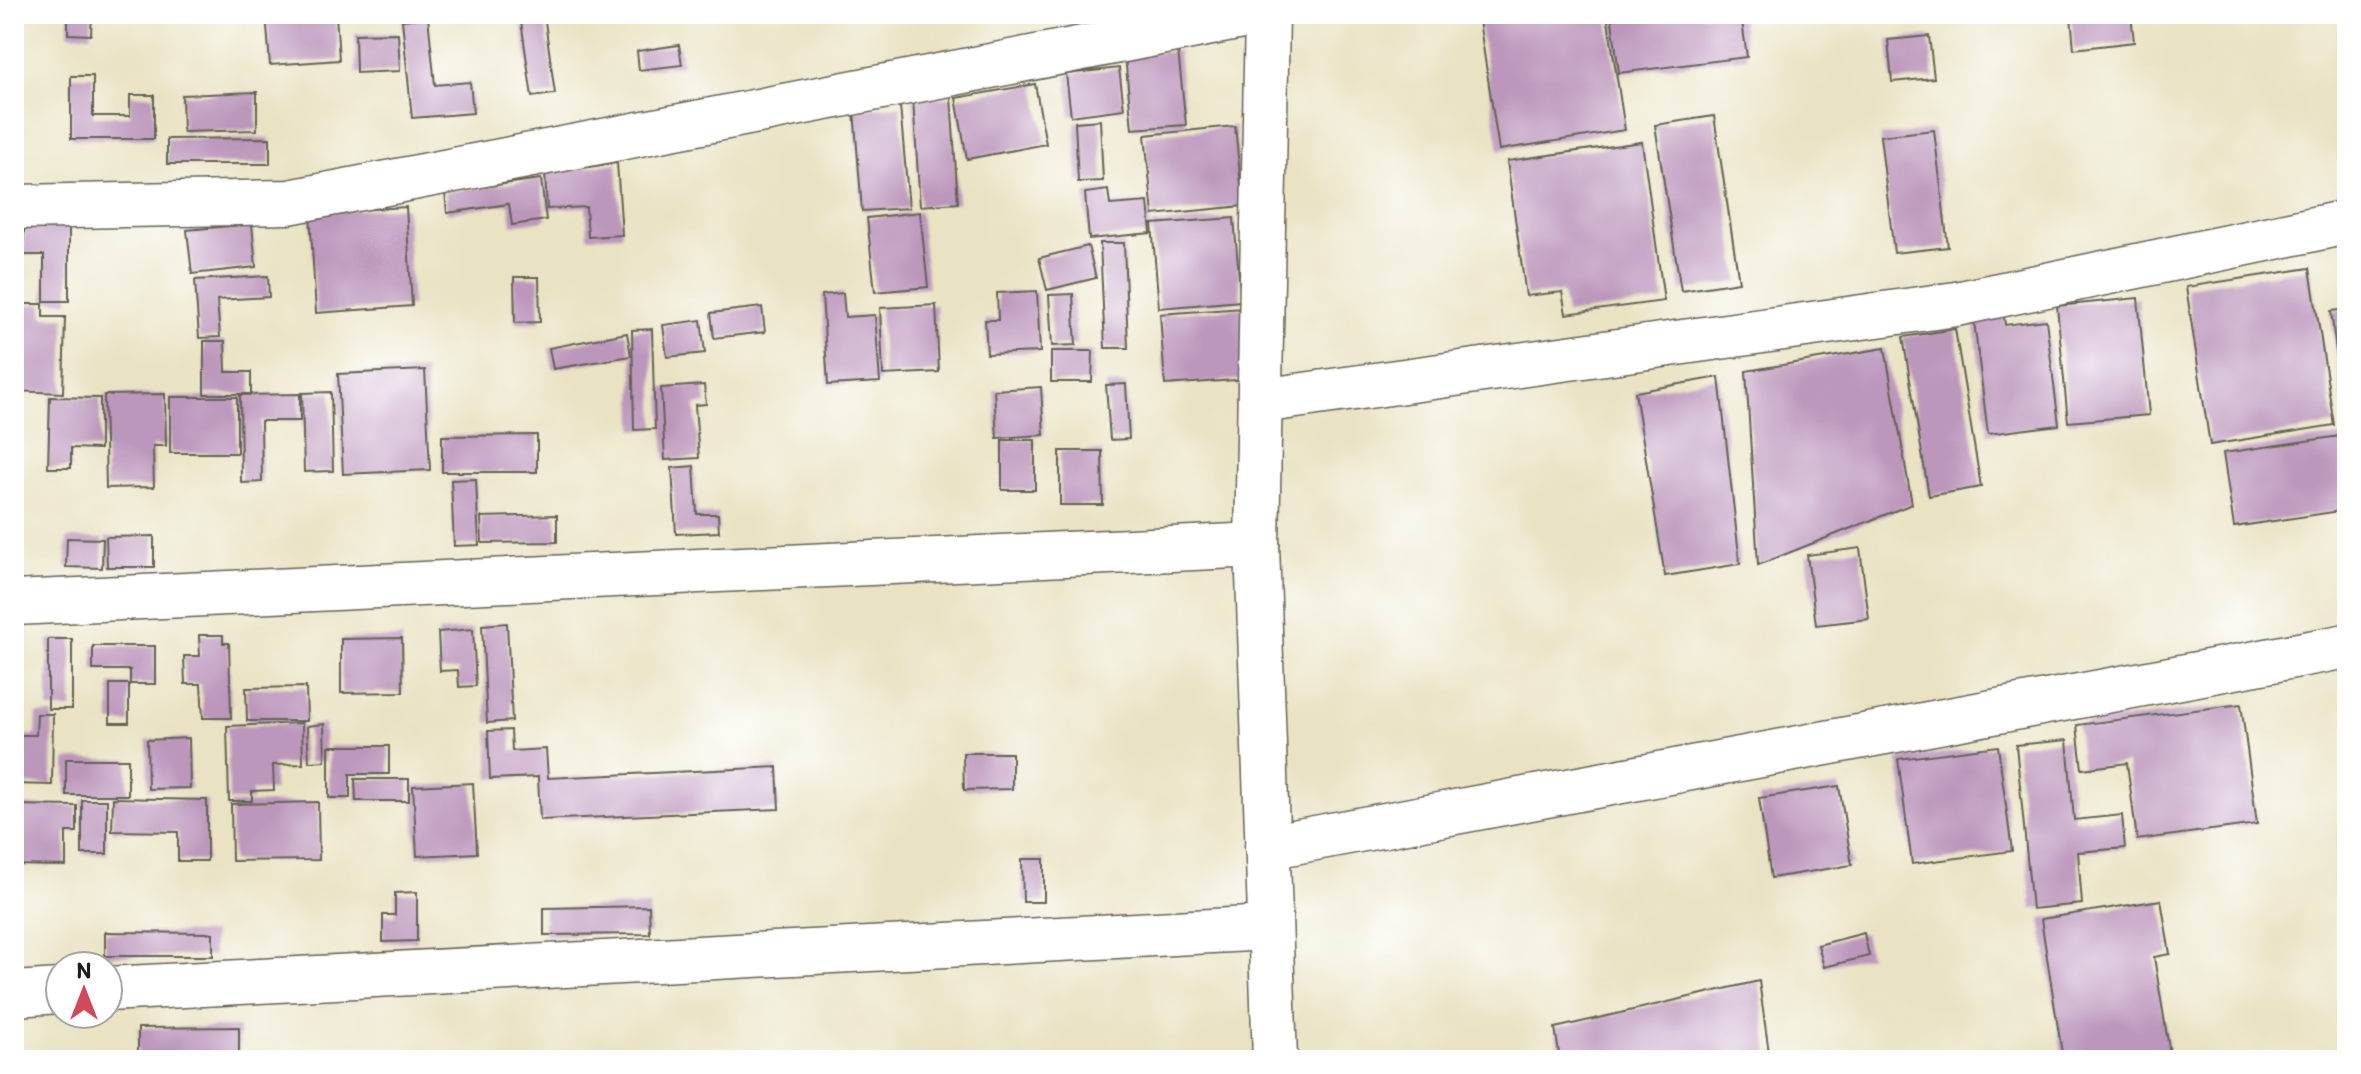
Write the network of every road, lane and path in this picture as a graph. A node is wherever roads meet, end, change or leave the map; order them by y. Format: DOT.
graph roads {
  1 [pos="1258,14"];
  2 [pos="1267,14"];
  3 [pos="14,207"];
  4 [pos="2347,222"];
  5 [pos="1260,401"];
  6 [pos="1257,545"];
  7 [pos="14,603"];
  8 [pos="2347,646"];
  9 [pos="1267,847"];
  10 [pos="1269,928"];
  11 [pos="124,988"];
  12 [pos="44,992"];
  13 [pos="14,994"];
  14 [pos="1275,1060"];
  1 -- 3 [label="street"];
  2 -- 5 [label="street"];
  4 -- 5 [label="street"];
  5 -- 6 [label="street"];
  6 -- 7 [label="street"];
  6 -- 9 [label="street"];
  8 -- 9 [label="street"];
  9 -- 10 [label="street"];
  10 -- 11 [label="street"];
  10 -- 14 [label="street"];
  12 -- 13 [label="street"];
}
